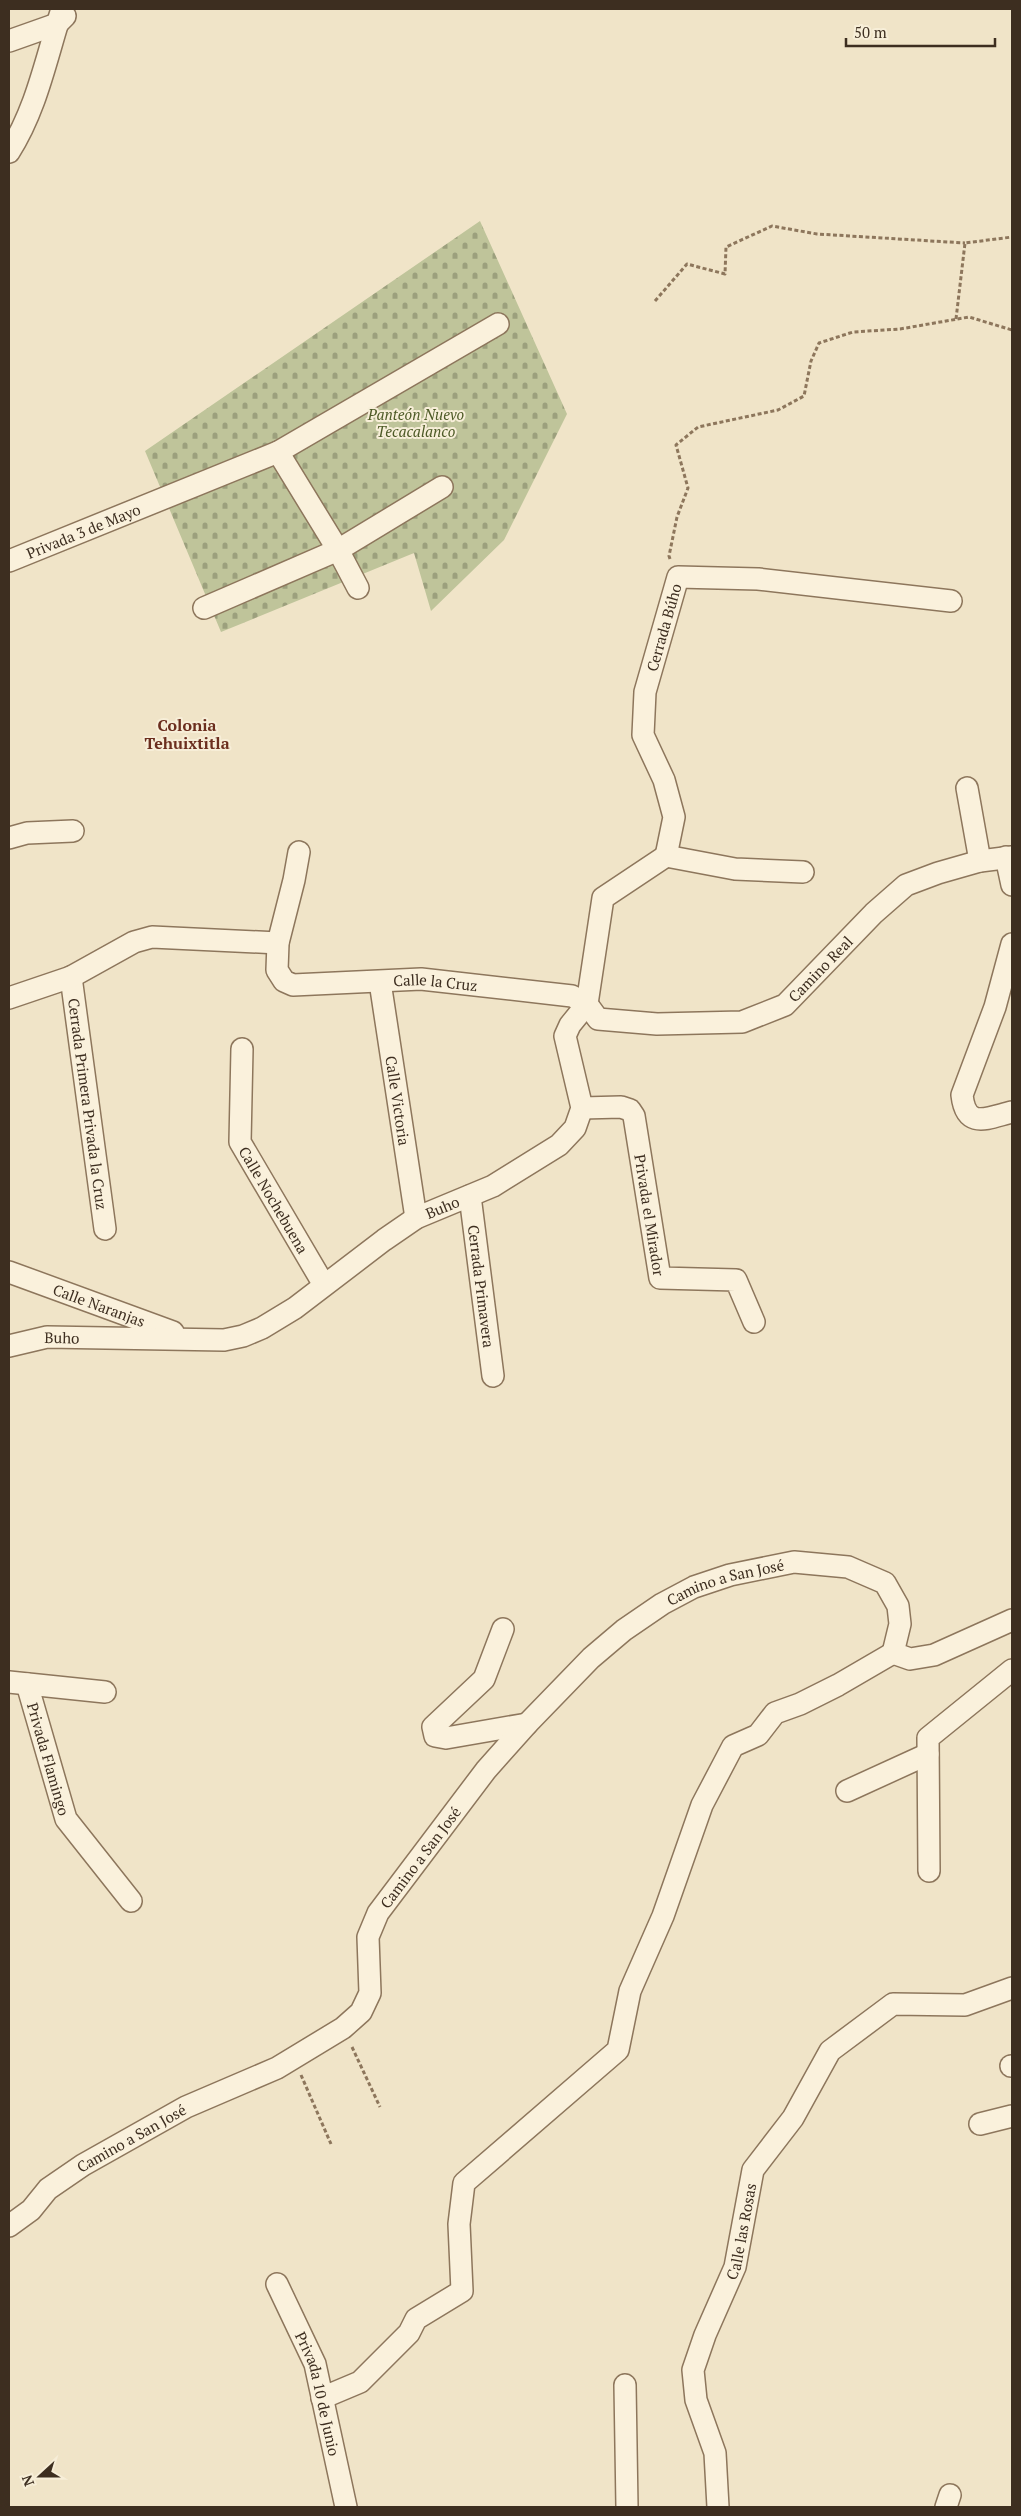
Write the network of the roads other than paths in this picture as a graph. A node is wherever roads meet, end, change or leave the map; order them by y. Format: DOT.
graph roads {
  1 [pos="72,9"];
  2 [pos="60,16"];
  3 [pos="9,41"];
  4 [pos="9,152"];
  5 [pos="498,324"];
  6 [pos="278,452"];
  7 [pos="442,487"];
  8 [pos="338,550"];
  9 [pos="9,561"];
  10 [pos="358,588"];
  11 [pos="951,601"];
  12 [pos="204,608"];
  13 [pos="967,788"];
  14 [pos="73,831"];
  15 [pos="9,838"];
  16 [pos="298,852"];
  17 [pos="666,856"];
  18 [pos="1009,857"];
  19 [pos="980,861"];
  20 [pos="803,872"];
  21 [pos="1012,885"];
  22 [pos="278,944"];
  23 [pos="1012,944"];
  24 [pos="71,977"];
  25 [pos="380,982"];
  26 [pos="9,998"];
  27 [pos="586,1004"];
  28 [pos="242,1049"];
  29 [pos="582,1108"];
  30 [pos="1012,1112"];
  31 [pos="470,1196"];
  32 [pos="416,1218"];
  33 [pos="104,1229"];
  34 [pos="9,1272"];
  35 [pos="324,1285"];
  36 [pos="754,1322"];
  37 [pos="190,1338"];
  38 [pos="9,1346"];
  39 [pos="493,1376"];
  40 [pos="1012,1620"];
  41 [pos="503,1629"];
  42 [pos="892,1653"];
  43 [pos="1012,1670"];
  44 [pos="18,1683"];
  45 [pos="104,1692"];
  46 [pos="527,1724"];
  47 [pos="928,1754"];
  48 [pos="848,1791"];
  49 [pos="929,1870"];
  50 [pos="131,1901"];
  51 [pos="1012,1988"];
  52 [pos="1012,2116"];
  53 [pos="980,2124"];
  54 [pos="9,2226"];
  55 [pos="277,2284"];
  56 [pos="624,2385"];
  57 [pos="322,2398"];
  58 [pos="346,2507"];
  59 [pos="627,2507"];
  60 [pos="718,2507"];
  1 -- 2 [label="street"];
  2 -- 3 [label="street"];
  2 -- 4 [label="street"];
  5 -- 6 [label="street, Privada 3 de Mayo"];
  6 -- 8 [label="street"];
  6 -- 9 [label="street, Privada 3 de Mayo"];
  7 -- 8 [label="street"];
  8 -- 10 [label="street"];
  8 -- 12 [label="street"];
  11 -- 17 [label="street, Cerrada Búho"];
  13 -- 19 [label="street"];
  14 -- 15 [label="street"];
  16 -- 22 [label="street"];
  17 -- 20 [label="street"];
  17 -- 27 [label="street"];
  18 -- 19 [label="street, Camino Real"];
  18 -- 21 [label="street"];
  19 -- 27 [label="street, Camino Real"];
  22 -- 24 [label="street"];
  22 -- 25 [label="street, Calle la Cruz"];
  23 -- 30 [label="street"];
  24 -- 26 [label="street"];
  24 -- 33 [label="street, Cerrada Primera Privada la Cruz"];
  25 -- 27 [label="street, Calle la Cruz"];
  25 -- 32 [label="street, Calle Victoria"];
  27 -- 29 [label="street"];
  28 -- 35 [label="street, Calle Nochebuena"];
  29 -- 31 [label="street, Buho"];
  29 -- 36 [label="street, Privada el Mirador"];
  31 -- 32 [label="street, Buho"];
  31 -- 39 [label="street, Cerrada Primavera"];
  32 -- 35 [label="street, Buho"];
  34 -- 37 [label="street, Calle Naranjas"];
  35 -- 37 [label="street, Buho"];
  37 -- 38 [label="street, Buho"];
  40 -- 42 [label="street"];
  41 -- 46 [label="street"];
  42 -- 46 [label="street, Camino a San José"];
  42 -- 57 [label="street"];
  43 -- 47 [label="street"];
  44 -- 45 [label="street"];
  44 -- 50 [label="street, Privada Flamingo"];
  46 -- 54 [label="street, Camino a San José"];
  47 -- 48 [label="street"];
  47 -- 49 [label="street"];
  51 -- 60 [label="street, Calle las Rosas"];
  52 -- 53 [label="street"];
  55 -- 57 [label="street, Privada 10 de Junio"];
  56 -- 59 [label="street"];
  57 -- 58 [label="street, Privada 10 de Junio"];
}
